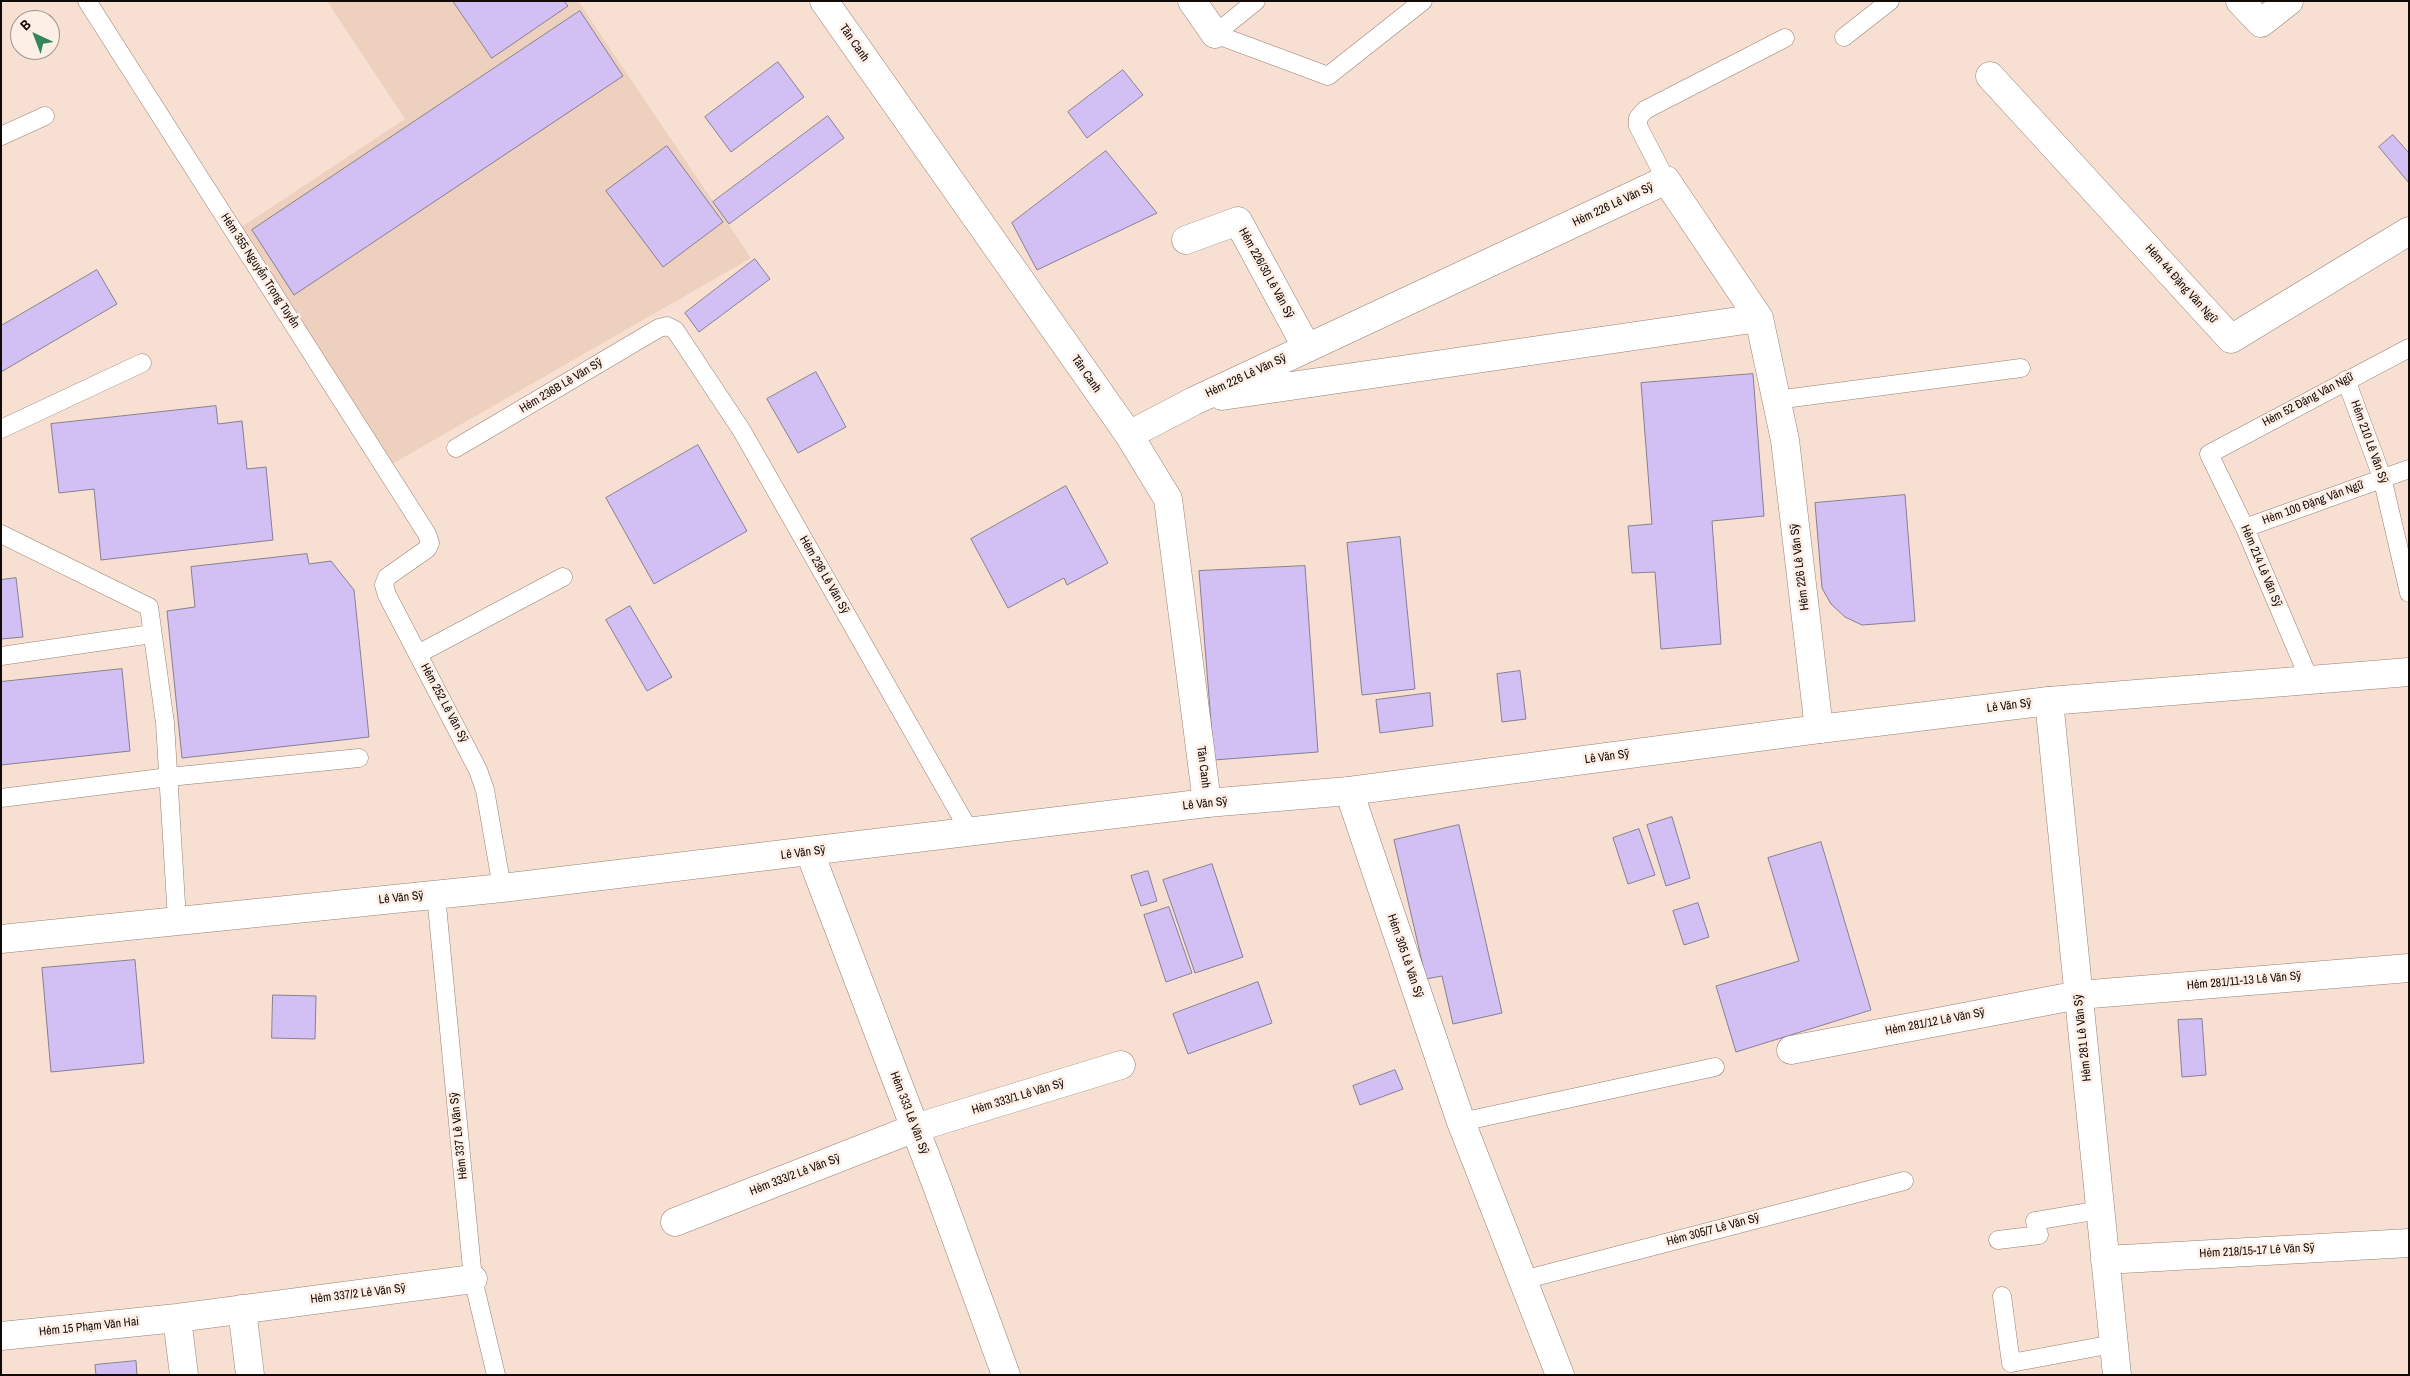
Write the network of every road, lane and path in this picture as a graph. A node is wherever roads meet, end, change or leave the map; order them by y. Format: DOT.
graph roads {
  1 [pos="87,1"];
  2 [pos="824,1"];
  3 [pos="1192,1"];
  4 [pos="1256,1"];
  5 [pos="1423,1"];
  6 [pos="1890,1"];
  7 [pos="2240,1"];
  8 [pos="2289,1"];
  9 [pos="1216,34"];
  10 [pos="1844,37"];
  11 [pos="1785,38"];
  12 [pos="1990,76"];
  13 [pos="45,116"];
  14 [pos="1,136"];
  15 [pos="1666,180"];
  16 [pos="2409,231"];
  17 [pos="1186,240"];
  18 [pos="1759,318"];
  19 [pos="667,326"];
  20 [pos="1307,348"];
  21 [pos="2409,348"];
  22 [pos="142,363"];
  23 [pos="2021,368"];
  24 [pos="2346,380"];
  25 [pos="1194,400"];
  26 [pos="1776,400"];
  27 [pos="1,429"];
  28 [pos="1129,435"];
  29 [pos="456,448"];
  30 [pos="2208,454"];
  31 [pos="2409,469"];
  32 [pos="2382,477"];
  33 [pos="2245,528"];
  34 [pos="1,534"];
  35 [pos="430,543"];
  36 [pos="563,577"];
  37 [pos="2409,593"];
  38 [pos="152,634"];
  39 [pos="418,654"];
  40 [pos="1,656"];
  41 [pos="2409,672"];
  42 [pos="2310,681"];
  43 [pos="2049,702"];
  44 [pos="1819,729"];
  45 [pos="359,758"];
  46 [pos="169,777"];
  47 [pos="1349,791"];
  48 [pos="1,798"];
  49 [pos="1208,803"];
  50 [pos="970,832"];
  51 [pos="810,853"];
  52 [pos="502,888"];
  53 [pos="436,895"];
  54 [pos="177,920"];
  55 [pos="1,939"];
  56 [pos="2409,968"];
  57 [pos="2079,995"];
  58 [pos="1791,1050"];
  59 [pos="1121,1065"];
  60 [pos="1715,1066"];
  61 [pos="1461,1122"];
  62 [pos="915,1128"];
  63 [pos="1904,1181"];
  64 [pos="2100,1210"];
  65 [pos="675,1222"];
  66 [pos="1998,1240"];
  67 [pos="2409,1243"];
  68 [pos="2105,1260"];
  69 [pos="473,1279"];
  70 [pos="1523,1280"];
  71 [pos="2002,1296"];
  72 [pos="242,1309"];
  73 [pos="177,1318"];
  74 [pos="1,1336"];
  75 [pos="2114,1344"];
  76 [pos="184,1375"];
  77 [pos="250,1375"];
  78 [pos="496,1375"];
  79 [pos="1006,1375"];
  80 [pos="1560,1375"];
  81 [pos="2117,1375"];
  1 -- 35 [label="lane, Hẻm 355 Nguyễn Trọng Tuyển"];
  2 -- 28 [label="street, Tân Canh"];
  3 -- 9 [label="street"];
  4 -- 9 [label="lane"];
  5 -- 9 [label="lane"];
  6 -- 10 [label="lane"];
  7 -- 8 [label="street"];
  11 -- 15 [label="lane"];
  12 -- 16 [label="street, Hẻm 44 Đặng Văn Ngữ"];
  13 -- 14 [label="lane"];
  15 -- 18 [label="street, Hẻm 226 Lê Văn Sỹ"];
  15 -- 20 [label="street, Hẻm 226 Lê Văn Sỹ"];
  17 -- 20 [label="street, Hẻm 226/30 Lê Văn Sỹ"];
  18 -- 25 [label="street, Hẻm 226 Lê Văn Sỹ"];
  18 -- 26 [label="street, Hẻm 226 Lê Văn Sỹ"];
  19 -- 29 [label="lane, Hẻm 236B Lê Văn Sỹ"];
  19 -- 50 [label="lane, Hẻm 236 Lê Văn Sỹ"];
  20 -- 25 [label="street, Hẻm 226 Lê Văn Sỹ"];
  21 -- 24 [label="lane, Hẻm 52 Đặng Văn Ngữ"];
  22 -- 27 [label="lane"];
  23 -- 26 [label="lane"];
  24 -- 30 [label="lane, Hẻm 52 Đặng Văn Ngữ"];
  24 -- 32 [label="lane, Hẻm 210 Lê Văn Sỹ"];
  25 -- 28 [label="street"];
  26 -- 44 [label="street, Hẻm 226 Lê Văn Sỹ"];
  28 -- 49 [label="street, Tân Canh"];
  30 -- 33 [label="lane, Hẻm 214 Lê Văn Sỹ"];
  31 -- 32 [label="lane, Hẻm 100 Đặng Văn Ngữ"];
  32 -- 33 [label="lane, Hẻm 100 Đặng Văn Ngữ"];
  32 -- 37 [label="lane, Hẻm 210 Lê Văn Sỹ"];
  33 -- 42 [label="lane, Hẻm 214 Lê Văn Sỹ"];
  34 -- 38 [label="lane"];
  35 -- 39 [label="lane, Hẻm 252 Lê Văn Sỹ"];
  36 -- 39 [label="lane"];
  38 -- 40 [label="lane"];
  38 -- 46 [label="lane"];
  39 -- 52 [label="lane, Hẻm 252 Lê Văn Sỹ"];
  41 -- 42 [label="street, Lê Văn Sỹ"];
  42 -- 43 [label="street, Lê Văn Sỹ"];
  43 -- 44 [label="street, Lê Văn Sỹ"];
  43 -- 57 [label="street, Hẻm 281 Lê Văn Sỹ"];
  44 -- 47 [label="street, Lê Văn Sỹ"];
  45 -- 46 [label="lane"];
  46 -- 48 [label="lane"];
  46 -- 54 [label="lane"];
  47 -- 49 [label="street, Lê Văn Sỹ"];
  47 -- 61 [label="street, Hẻm 305 Lê Văn Sỹ"];
  49 -- 50 [label="street, Lê Văn Sỹ"];
  50 -- 51 [label="street, Lê Văn Sỹ"];
  51 -- 52 [label="street, Lê Văn Sỹ"];
  51 -- 62 [label="street, Hẻm 333 Lê Văn Sỹ"];
  52 -- 53 [label="street, Lê Văn Sỹ"];
  53 -- 54 [label="street, Lê Văn Sỹ"];
  53 -- 69 [label="lane, Hẻm 337 Lê Văn Sỹ"];
  54 -- 55 [label="street, Lê Văn Sỹ"];
  56 -- 57 [label="street, Hẻm 281/11-13 Lê Văn Sỹ"];
  57 -- 58 [label="street, Hẻm 281/12 Lê Văn Sỹ"];
  57 -- 64 [label="street, Hẻm 281 Lê Văn Sỹ"];
  59 -- 62 [label="street, Hẻm 333/1 Lê Văn Sỹ"];
  60 -- 61 [label="lane"];
  61 -- 70 [label="street, Hẻm 305 Lê Văn Sỹ"];
  62 -- 65 [label="street, Hẻm 333/2 Lê Văn Sỹ"];
  62 -- 79 [label="street, Hẻm 333 Lê Văn Sỹ"];
  63 -- 70 [label="lane, Hẻm 305/7 Lê Văn Sỹ"];
  64 -- 66 [label="lane"];
  64 -- 68 [label="street, Hẻm 281 Lê Văn Sỹ"];
  67 -- 68 [label="street, Hẻm 218/15-17 Lê Văn Sỹ"];
  68 -- 75 [label="street, Hẻm 281 Lê Văn Sỹ"];
  69 -- 72 [label="street, Hẻm 337/2 Lê Văn Sỹ"];
  69 -- 78 [label="lane, Hẻm 337 Lê Văn Sỹ"];
  70 -- 80 [label="street, Hẻm 305 Lê Văn Sỹ"];
  71 -- 75 [label="lane"];
  72 -- 73 [label="street, Hẻm 337/2 Lê Văn Sỹ"];
  72 -- 77 [label="street"];
  73 -- 74 [label="street, Hẻm 15 Phạm Văn Hai"];
  73 -- 76 [label="street"];
  75 -- 81 [label="street, Hẻm 281 Lê Văn Sỹ"];
}
